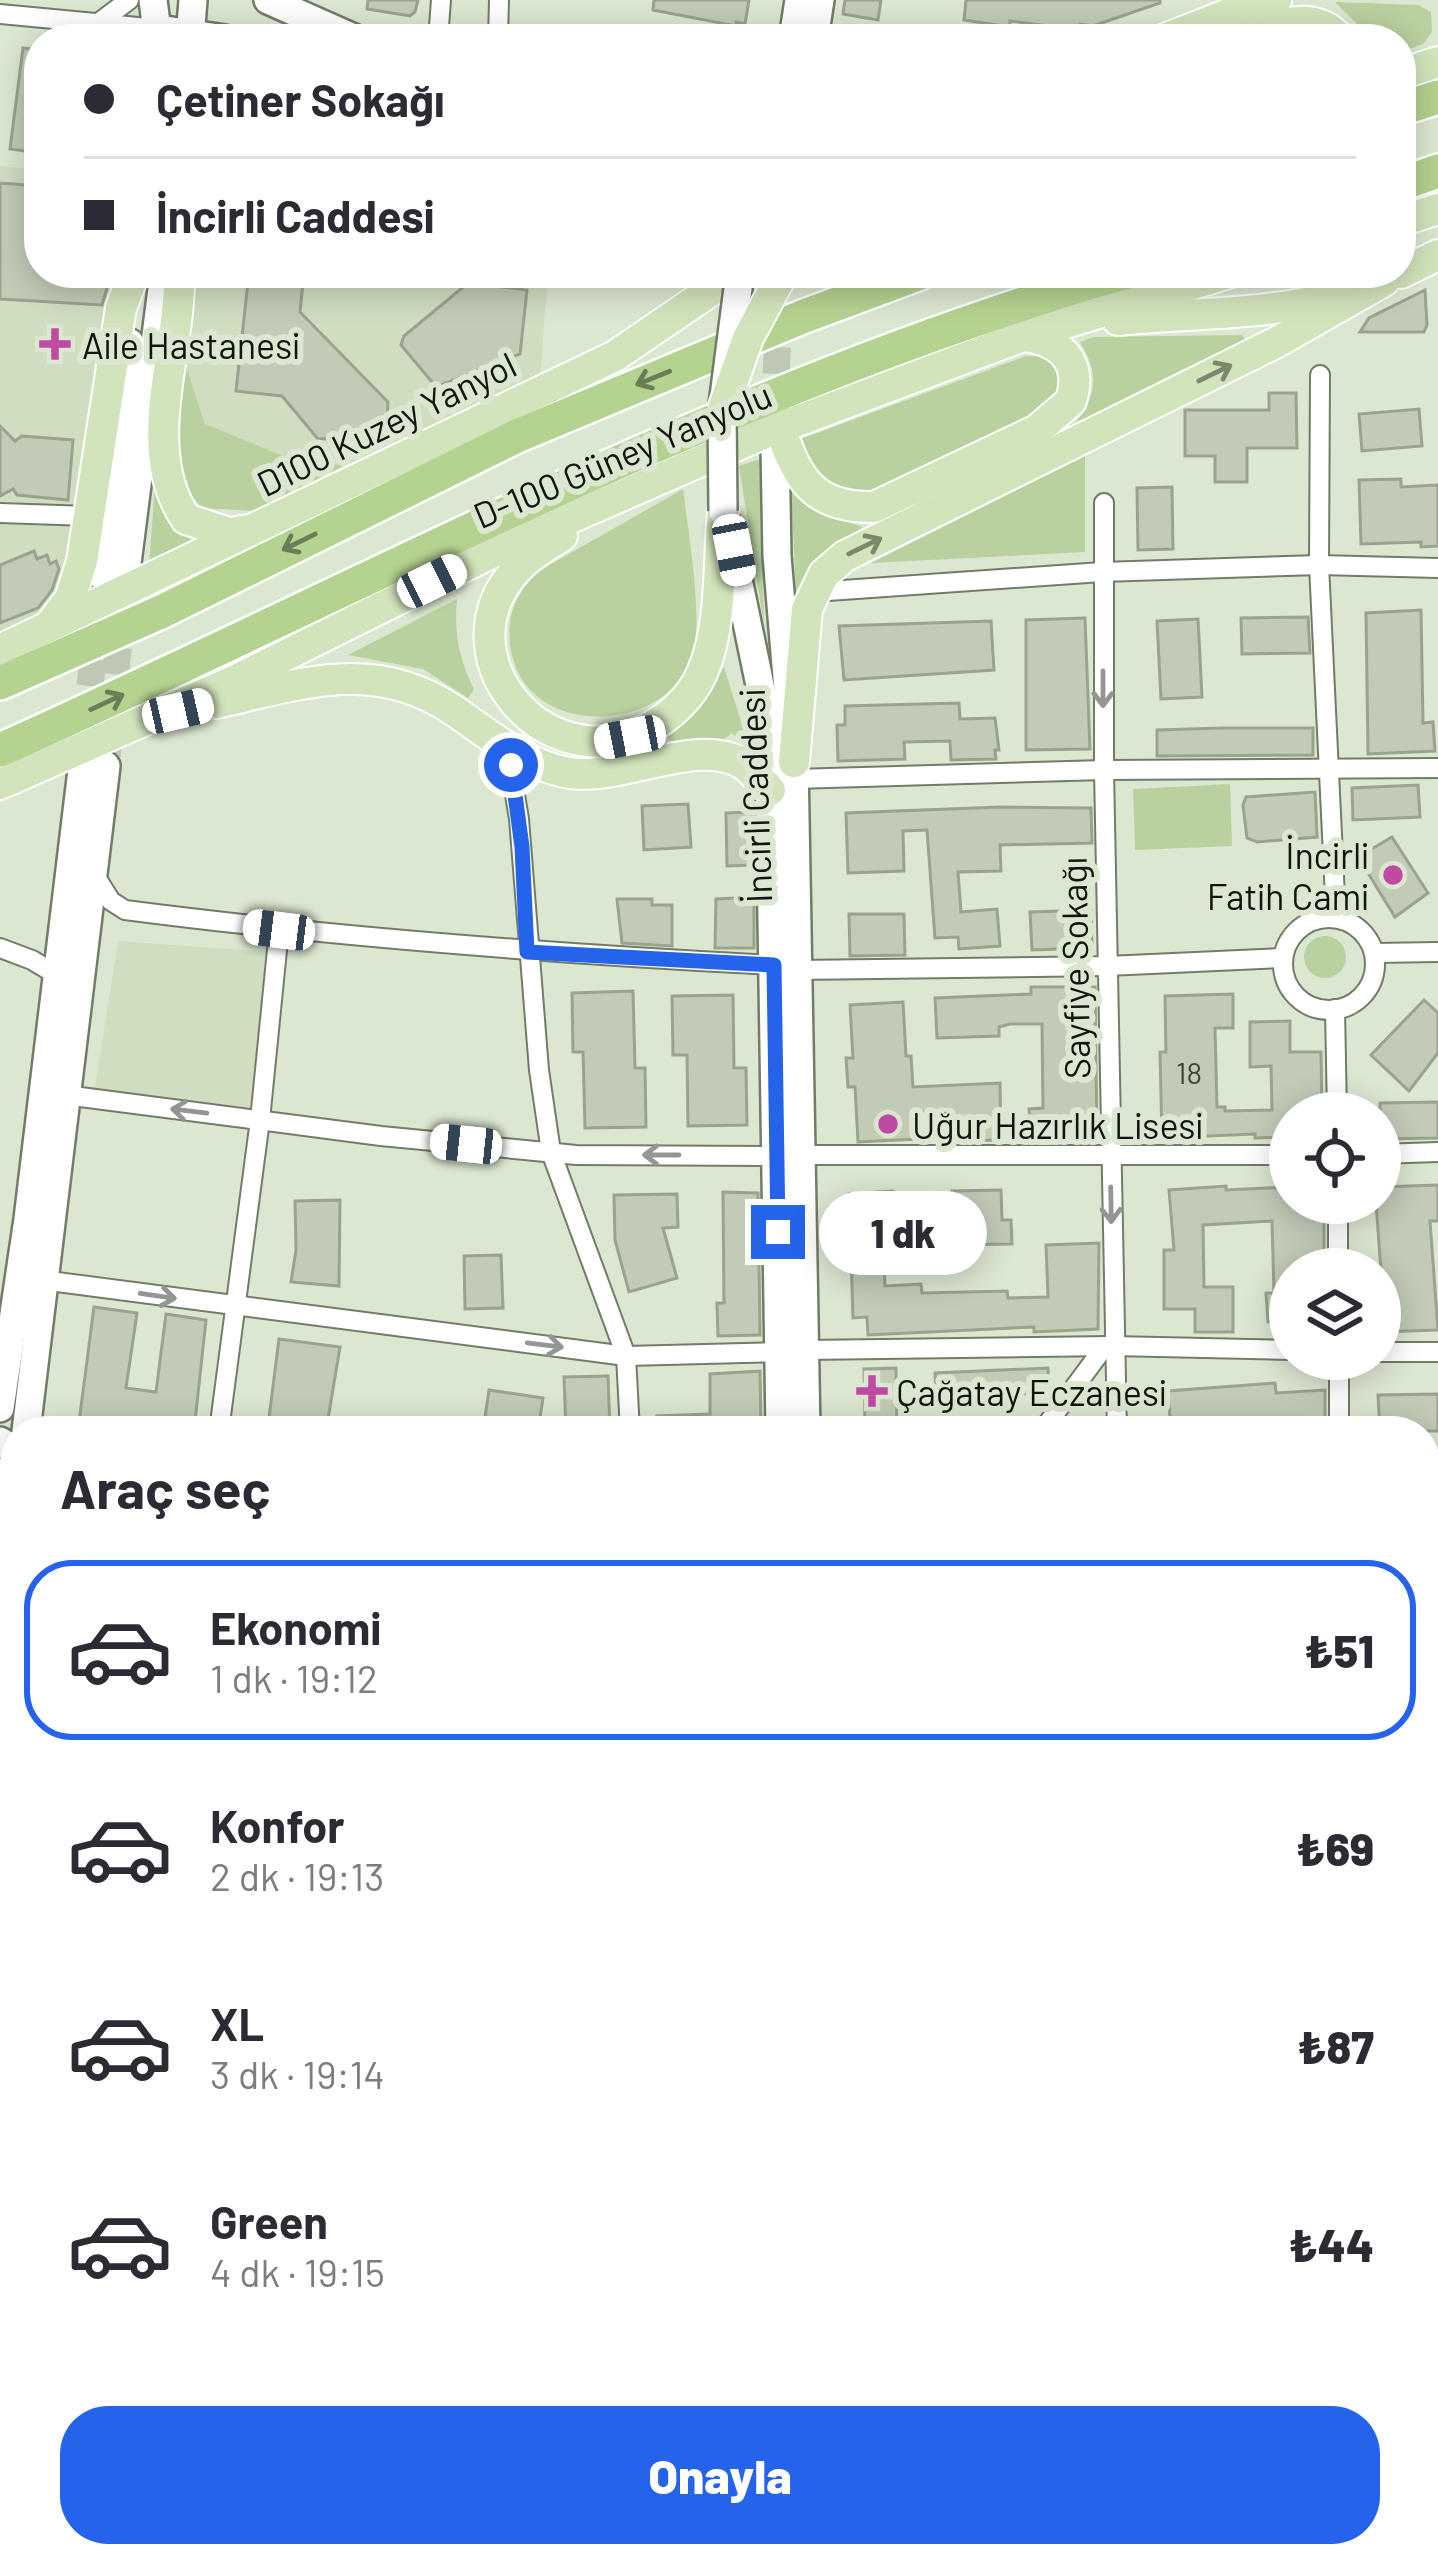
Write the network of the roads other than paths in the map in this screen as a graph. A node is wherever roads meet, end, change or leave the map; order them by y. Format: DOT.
graph roads {
  1 [pos="129,0"];
  2 [pos="268,0"];
  3 [pos="1276,0"];
  4 [pos="0,14"];
  5 [pos="97,24"];
  6 [pos="322,24"];
  7 [pos="1204,24"];
  8 [pos="1294,24"];
  9 [pos="1325,24"];
  10 [pos="130,288"];
  11 [pos="135,288"];
  12 [pos="162,288"];
  13 [pos="178,288"];
  14 [pos="715,288"];
  15 [pos="742,288"];
  16 [pos="776,288"];
  17 [pos="782,288"];
  18 [pos="792,288"];
  19 [pos="876,288"];
  20 [pos="1077,288"];
  21 [pos="1180,288"];
  22 [pos="1357,288"];
  23 [pos="1378,288"];
  24 [pos="780,313"];
  25 [pos="1023,336"];
  26 [pos="1320,375"];
  27 [pos="774,410"];
  28 [pos="722,412"];
  29 [pos="775,446"];
  30 [pos="617,497"];
  31 [pos="1104,503"];
  32 [pos="723,511"];
  33 [pos="0,514"];
  34 [pos="89,515"];
  35 [pos="255,530"];
  36 [pos="1319,565"];
  37 [pos="1438,568"];
  38 [pos="1102,572"];
  39 [pos="812,592"];
  40 [pos="48,628"];
  41 [pos="0,650"];
  42 [pos="0,683"];
  43 [pos="146,719"];
  44 [pos="0,750"];
  45 [pos="511,765"];
  46 [pos="1329,768"];
  47 [pos="1438,768"];
  48 [pos="1104,770"];
  49 [pos="786,777"];
  50 [pos="0,784"];
  51 [pos="94,874"];
  52 [pos="1336,918"];
  53 [pos="279,930"];
  54 [pos="0,948"];
  55 [pos="527,952"];
  56 [pos="1438,952"];
  57 [pos="1374,953"];
  58 [pos="1283,958"];
  59 [pos="1107,966"];
  60 [pos="785,968"];
  61 [pos="57,975"];
  62 [pos="1335,1009"];
  63 [pos="1337,1092"];
  64 [pos="65,1095"];
  65 [pos="260,1120"];
  66 [pos="551,1152"];
  67 [pos="1438,1152"];
  68 [pos="1401,1153"];
  69 [pos="789,1155"];
  70 [pos="1111,1155"];
  71 [pos="1269,1155"];
  72 [pos="42,1280"];
  73 [pos="234,1306"];
  74 [pos="1109,1346"];
  75 [pos="1269,1350"];
  76 [pos="793,1351"];
  77 [pos="1401,1352"];
  78 [pos="1438,1352"];
  79 [pos="626,1355"];
  80 [pos="1339,1380"];
  81 [pos="0,1408"];
  82 [pos="28,1416"];
  83 [pos="221,1416"];
  84 [pos="629,1416"];
  85 [pos="782,1416"];
  86 [pos="804,1416"];
  87 [pos="1054,1416"];
  88 [pos="1116,1416"];
  89 [pos="1339,1416"];
  1 -- 5 [label="street"];
  2 -- 6 [label="main road"];
  3 -- 7 [label="main road"];
  4 -- 5 [label="street"];
  8 -- 9 [label="main road"];
  10 -- 34 [label="main road"];
  11 -- 12 [label="main road"];
  13 -- 35 [label="main road"];
  14 -- 35 [label="main road, D100 Kuzey Yanyol"];
  15 -- 28 [label="main road, İncirli Caddesi, bridge"];
  16 -- 28 [label="main road, bridge"];
  17 -- 24 [label="main road"];
  18 -- 24 [label="main road"];
  19 -- 42 [label="highway, one-way"];
  44 -- 20 [label="highway, one-way"];
  21 -- 25 [label="main road, D-100 Güney Yanyolu"];
  22 -- 25 [label="main road"];
  39 -- 23 [label="main road, one-way"];
  25 -- 27 [label="main road"];
  25 -- 30 [label="main road, D-100 Güney Yanyolu"];
  26 -- 36 [label="street"];
  28 -- 32 [label="main road, İncirli Caddesi, bridge"];
  29 -- 49 [label="main road, İncirli Caddesi"];
  30 -- 32 [label="main road"];
  30 -- 43 [label="main road, D-100 Güney Yanyolu"];
  31 -- 38 [label="street, Sayfiye Sokağı"];
  32 -- 49 [label="main road, İncirli Caddesi"];
  33 -- 34 [label="street"];
  34 -- 40 [label="main road"];
  35 -- 40 [label="main road, D100 Kuzey Yanyol"];
  36 -- 37 [label="street"];
  36 -- 38 [label="street"];
  36 -- 46 [label="street"];
  38 -- 39 [label="street"];
  38 -- 48 [label="street, Sayfiye Sokağı, one-way"];
  39 -- 49 [label="main road"];
  40 -- 41 [label="main road, D100 Kuzey Yanyol"];
  43 -- 49 [label="main road"];
  43 -- 50 [label="main road, D-100 Güney Yanyolu"];
  45 -- 55 [label="street"];
  46 -- 47 [label="street"];
  46 -- 48 [label="street"];
  46 -- 52 [label="street"];
  48 -- 49 [label="street"];
  48 -- 59 [label="street, Sayfiye Sokağı"];
  49 -- 60 [label="main road, İncirli Caddesi"];
  51 -- 53 [label="street"];
  51 -- 61 [label="main road"];
  51 -- 64 [label="main road"];
  52 -- 57 [label="street"];
  52 -- 58 [label="street"];
  53 -- 55 [label="street"];
  53 -- 65 [label="street"];
  54 -- 61 [label="street"];
  55 -- 60 [label="street"];
  55 -- 66 [label="street"];
  56 -- 57 [label="street"];
  57 -- 62 [label="street"];
  58 -- 59 [label="street"];
  58 -- 62 [label="street"];
  59 -- 60 [label="street"];
  59 -- 70 [label="street, Sayfiye Sokağı"];
  60 -- 69 [label="main road, İncirli Caddesi"];
  61 -- 81 [label="main road"];
  62 -- 63 [label="street"];
  65 -- 64 [label="street, one-way"];
  64 -- 72 [label="main road"];
  65 -- 66 [label="street"];
  65 -- 73 [label="street"];
  69 -- 66 [label="street, one-way"];
  66 -- 79 [label="street"];
  67 -- 68 [label="street"];
  69 -- 70 [label="street"];
  69 -- 76 [label="main road, İncirli Caddesi"];
  70 -- 71 [label="street"];
  70 -- 74 [label="street, Sayfiye Sokağı, one-way"];
  72 -- 73 [label="street, one-way"];
  72 -- 82 [label="main road"];
  73 -- 79 [label="street, one-way"];
  73 -- 83 [label="street"];
  74 -- 75 [label="street"];
  74 -- 76 [label="street"];
  74 -- 87 [label="street"];
  74 -- 88 [label="street, Sayfiye Sokağı"];
  76 -- 79 [label="street"];
  76 -- 85 [label="main road, İncirli Caddesi"];
  76 -- 86 [label="main road, İncirli Caddesi"];
  77 -- 78 [label="street"];
  79 -- 84 [label="street"];
  80 -- 89 [label="street"];
}
